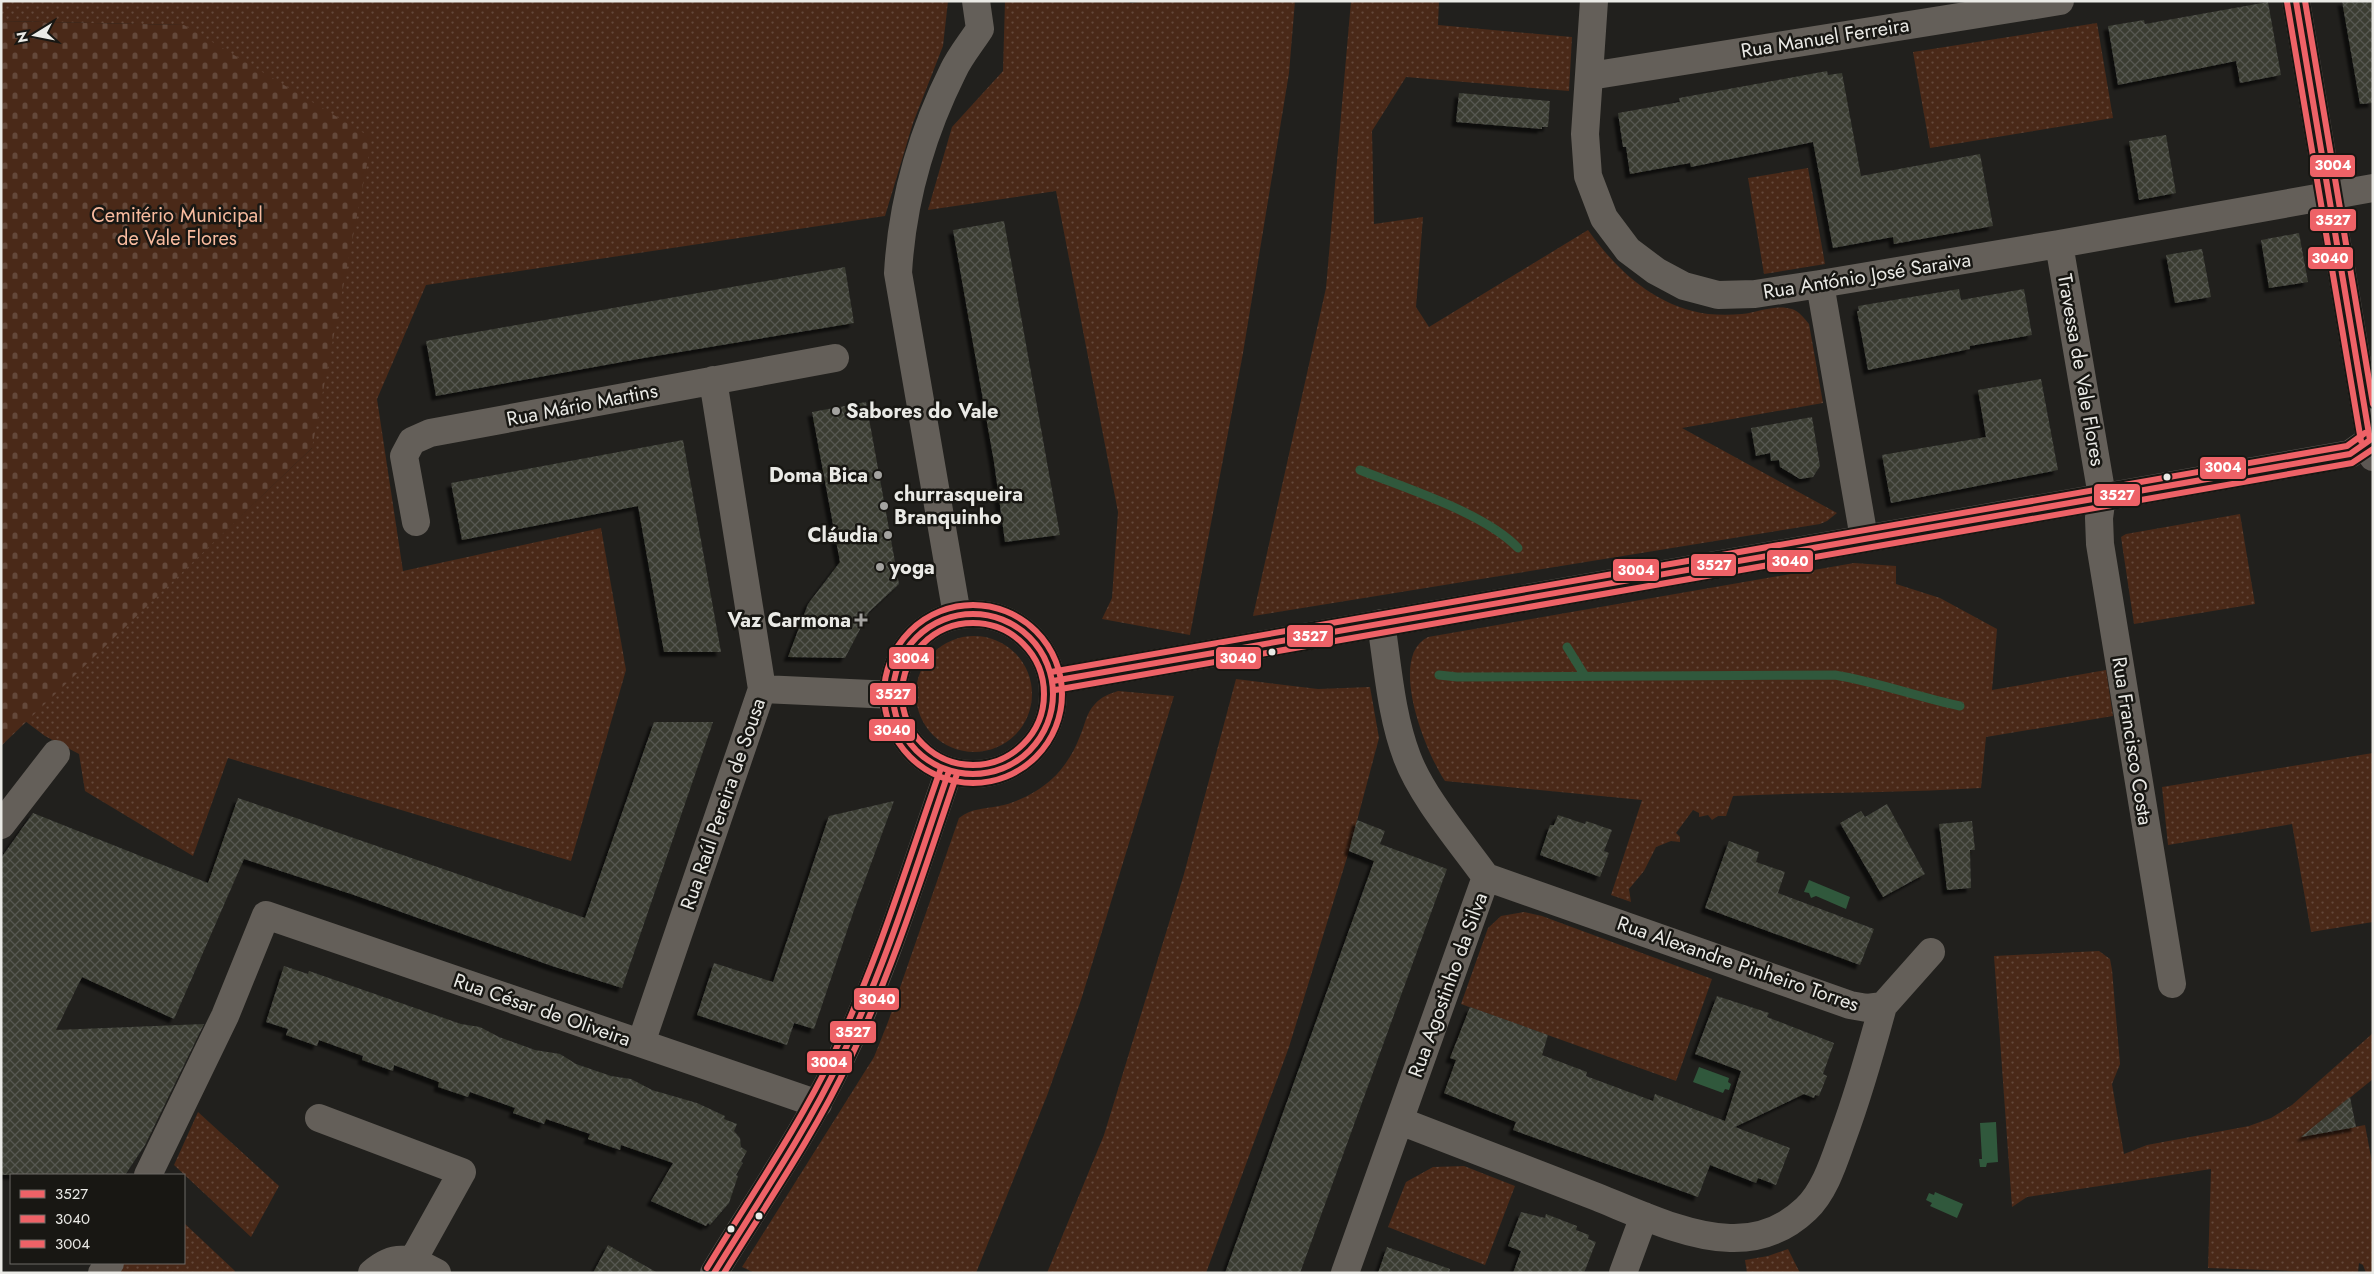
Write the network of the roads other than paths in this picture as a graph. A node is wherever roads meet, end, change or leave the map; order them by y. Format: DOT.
graph roads {
  1 [pos="976,1"];
  2 [pos="1594,1"];
  3 [pos="2060,1"];
  4 [pos="2296,1"];
  5 [pos="1590,76"];
  6 [pos="2373,188"];
  7 [pos="2330,196"];
  8 [pos="2059,244"];
  9 [pos="1820,284"];
  10 [pos="835,358"];
  11 [pos="713,380"];
  12 [pos="2372,445"];
  13 [pos="2102,496"];
  14 [pos="416,522"];
  15 [pos="1864,538"];
  16 [pos="957,615"];
  17 [pos="1381,623"];
  18 [pos="1053,681"];
  19 [pos="762,689"];
  20 [pos="893,695"];
  21 [pos="56,754"];
  22 [pos="949,771"];
  23 [pos="1,825"];
  24 [pos="1486,878"];
  25 [pos="1931,952"];
  26 [pos="2172,984"];
  27 [pos="1883,1006"];
  28 [pos="641,1043"];
  29 [pos="818,1104"];
  30 [pos="319,1118"];
  31 [pos="1400,1121"];
  32 [pos="148,1174"];
  33 [pos="1644,1216"];
  34 [pos="413,1260"];
  35 [pos="372,1273"];
  36 [pos="437,1273"];
  37 [pos="714,1273"];
  38 [pos="1344,1273"];
  39 [pos="1624,1273"];
  1 -- 16 [label="street"];
  2 -- 5 [label="street, Rua António José Saraiva"];
  3 -- 5 [label="street, Rua Manuel Ferreira"];
  4 -- 7 [label="street"];
  5 -- 9 [label="street, Rua António José Saraiva"];
  6 -- 7 [label="street, Rua António José Saraiva"];
  7 -- 8 [label="street, Rua António José Saraiva"];
  7 -- 12 [label="street"];
  8 -- 9 [label="street, Rua António José Saraiva"];
  8 -- 13 [label="street, Travessa de Vale Flores"];
  9 -- 15 [label="street"];
  10 -- 11 [label="street, Rua Mário Martins"];
  11 -- 14 [label="street, Rua Mário Martins"];
  11 -- 19 [label="street, Rua Raúl Pereira de Sousa"];
  12 -- 13 [label="street"];
  13 -- 15 [label="street"];
  13 -- 26 [label="street, Rua Francisco Costa"];
  15 -- 17 [label="street"];
  16 -- 18 [label="street"];
  16 -- 20 [label="street"];
  17 -- 18 [label="street"];
  17 -- 24 [label="street, Rua Agostinho da Silva"];
  18 -- 22 [label="street"];
  19 -- 20 [label="street"];
  19 -- 28 [label="street, Rua Raúl Pereira de Sousa"];
  20 -- 22 [label="street"];
  21 -- 23 [label="street"];
  22 -- 29 [label="street"];
  24 -- 27 [label="street, Rua Alexandre Pinheiro Torres"];
  24 -- 31 [label="street, Rua Agostinho da Silva"];
  25 -- 27 [label="street"];
  27 -- 33 [label="street, Rua Alexandre Pinheiro Torres"];
  28 -- 29 [label="street, Rua César de Oliveira"];
  28 -- 32 [label="street, Rua César de Oliveira"];
  29 -- 37 [label="street"];
  30 -- 34 [label="street"];
  31 -- 33 [label="street, Rua Alexandre Pinheiro Torres"];
  31 -- 38 [label="street, Rua Agostinho da Silva"];
  33 -- 39 [label="street"];
  34 -- 35 [label="street"];
  34 -- 36 [label="street"];
}
